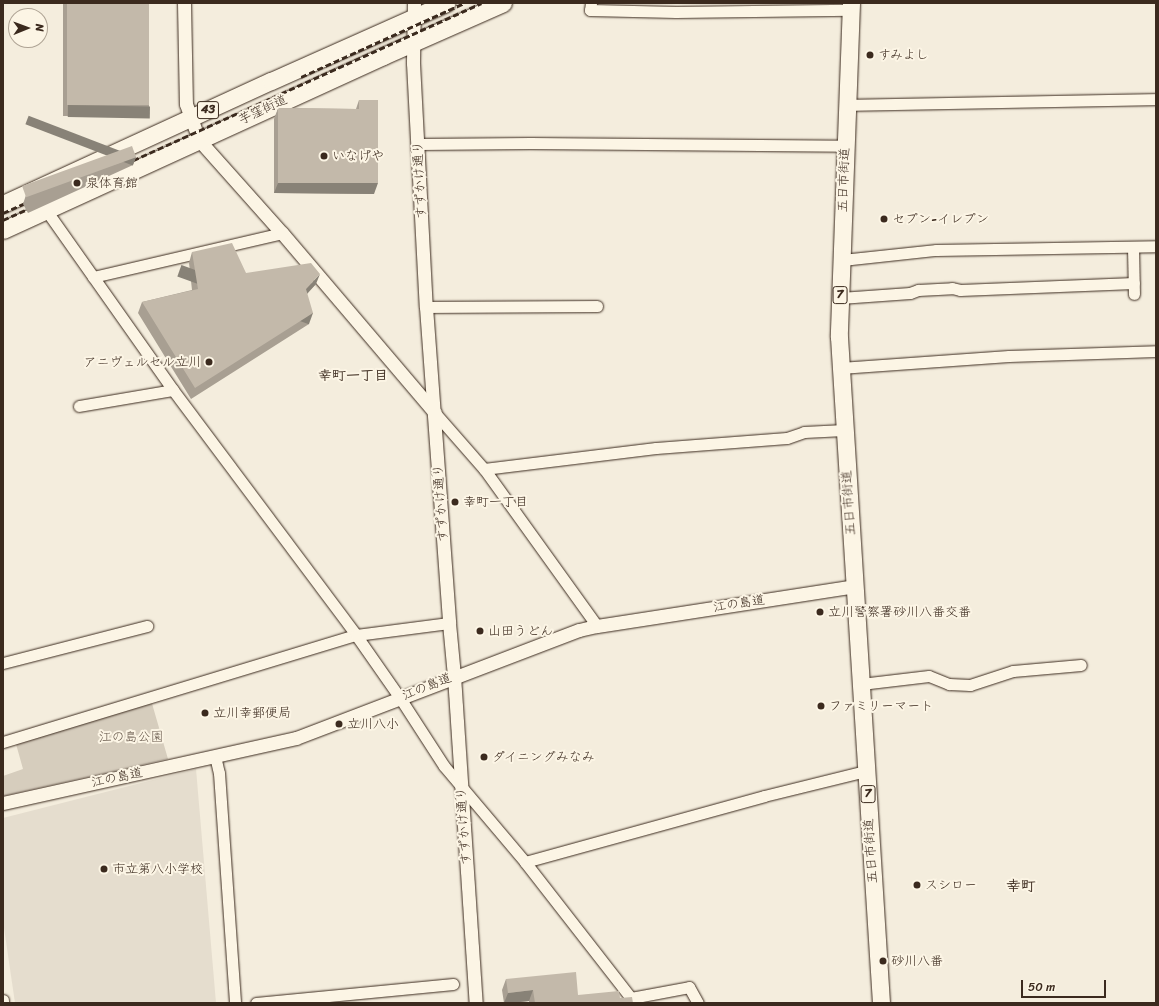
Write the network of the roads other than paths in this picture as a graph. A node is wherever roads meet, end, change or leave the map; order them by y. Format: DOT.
graph roads {
  1 [pos="184,3"];
  2 [pos="446,3"];
  3 [pos="503,3"];
  4 [pos="591,3"];
  5 [pos="851,7"];
  6 [pos="414,10"];
  7 [pos="412,44"];
  8 [pos="1156,99"];
  9 [pos="847,105"];
  10 [pos="190,119"];
  11 [pos="198,140"];
  12 [pos="419,144"];
  13 [pos="846,146"];
  14 [pos="3,204"];
  15 [pos="46,210"];
  16 [pos="3,230"];
  17 [pos="282,234"];
  18 [pos="1156,246"];
  19 [pos="1133,247"];
  20 [pos="842,260"];
  21 [pos="93,277"];
  22 [pos="1134,283"];
  23 [pos="1134,294"];
  24 [pos="840,298"];
  25 [pos="597,306"];
  26 [pos="426,307"];
  27 [pos="1156,351"];
  28 [pos="840,368"];
  29 [pos="172,390"];
  30 [pos="79,406"];
  31 [pos="435,413"];
  32 [pos="844,430"];
  33 [pos="484,469"];
  34 [pos="854,586"];
  35 [pos="449,623"];
  36 [pos="147,626"];
  37 [pos="597,626"];
  38 [pos="356,635"];
  39 [pos="3,663"];
  40 [pos="1080,665"];
  41 [pos="454,676"];
  42 [pos="861,684"];
  43 [pos="400,698"];
  44 [pos="3,742"];
  45 [pos="215,756"];
  46 [pos="866,771"];
  47 [pos="461,788"];
  48 [pos="3,803"];
  49 [pos="524,862"];
  50 [pos="453,984"];
  51 [pos="235,1003"];
  52 [pos="256,1003"];
  53 [pos="476,1003"];
  54 [pos="698,1003"];
  55 [pos="882,1003"];
  1 -- 10 [label="street"];
  2 -- 6 [label="main road, 芋窪街道 / 43"];
  3 -- 7 [label="main road, 芋窪街道 / 43"];
  4 -- 5 [label="street"];
  5 -- 9 [label="main road, 五日市街道 / 7"];
  6 -- 7 [label="street, すずかけ通り"];
  6 -- 10 [label="main road, 芋窪街道 / 43"];
  7 -- 11 [label="main road, 芋窪街道 / 43"];
  7 -- 12 [label="street, すずかけ通り"];
  8 -- 9 [label="street"];
  9 -- 13 [label="main road, 五日市街道 / 7"];
  10 -- 11 [label="street"];
  10 -- 14 [label="main road, 芋窪街道 / 43"];
  11 -- 15 [label="main road, 芋窪街道 / 43"];
  11 -- 17 [label="street"];
  12 -- 13 [label="street"];
  12 -- 26 [label="street, すずかけ通り"];
  13 -- 20 [label="main road, 五日市街道 / 7"];
  15 -- 16 [label="main road, 芋窪街道 / 43"];
  15 -- 21 [label="street"];
  17 -- 21 [label="street"];
  17 -- 31 [label="street"];
  18 -- 19 [label="street"];
  19 -- 20 [label="street"];
  19 -- 22 [label="street"];
  20 -- 24 [label="main road, 五日市街道 / 7"];
  21 -- 29 [label="street"];
  22 -- 23 [label="street"];
  22 -- 24 [label="street"];
  24 -- 28 [label="main road, 五日市街道 / 7"];
  25 -- 26 [label="street"];
  26 -- 31 [label="street, すずかけ通り"];
  27 -- 28 [label="street"];
  28 -- 32 [label="main road, 五日市街道 / 7"];
  29 -- 30 [label="street"];
  29 -- 38 [label="street"];
  31 -- 33 [label="street"];
  31 -- 35 [label="street, すずかけ通り"];
  32 -- 33 [label="street"];
  32 -- 34 [label="main road, 五日市街道 / 7"];
  33 -- 37 [label="street"];
  34 -- 37 [label="street, 江の島道"];
  34 -- 42 [label="main road, 五日市街道 / 7"];
  35 -- 38 [label="street"];
  35 -- 41 [label="street, すずかけ通り"];
  36 -- 39 [label="street"];
  37 -- 41 [label="street, 江の島道"];
  38 -- 43 [label="street"];
  38 -- 44 [label="street"];
  40 -- 42 [label="street"];
  41 -- 43 [label="street, 江の島道"];
  41 -- 47 [label="street, すずかけ通り"];
  42 -- 46 [label="main road, 五日市街道 / 7"];
  43 -- 45 [label="street, 江の島道"];
  43 -- 47 [label="street"];
  45 -- 48 [label="street, 江の島道"];
  45 -- 51 [label="street"];
  46 -- 49 [label="street"];
  46 -- 55 [label="main road, 五日市街道 / 7"];
  47 -- 49 [label="street"];
  47 -- 53 [label="street, すずかけ通り"];
  49 -- 54 [label="street"];
  50 -- 52 [label="street"];
}
